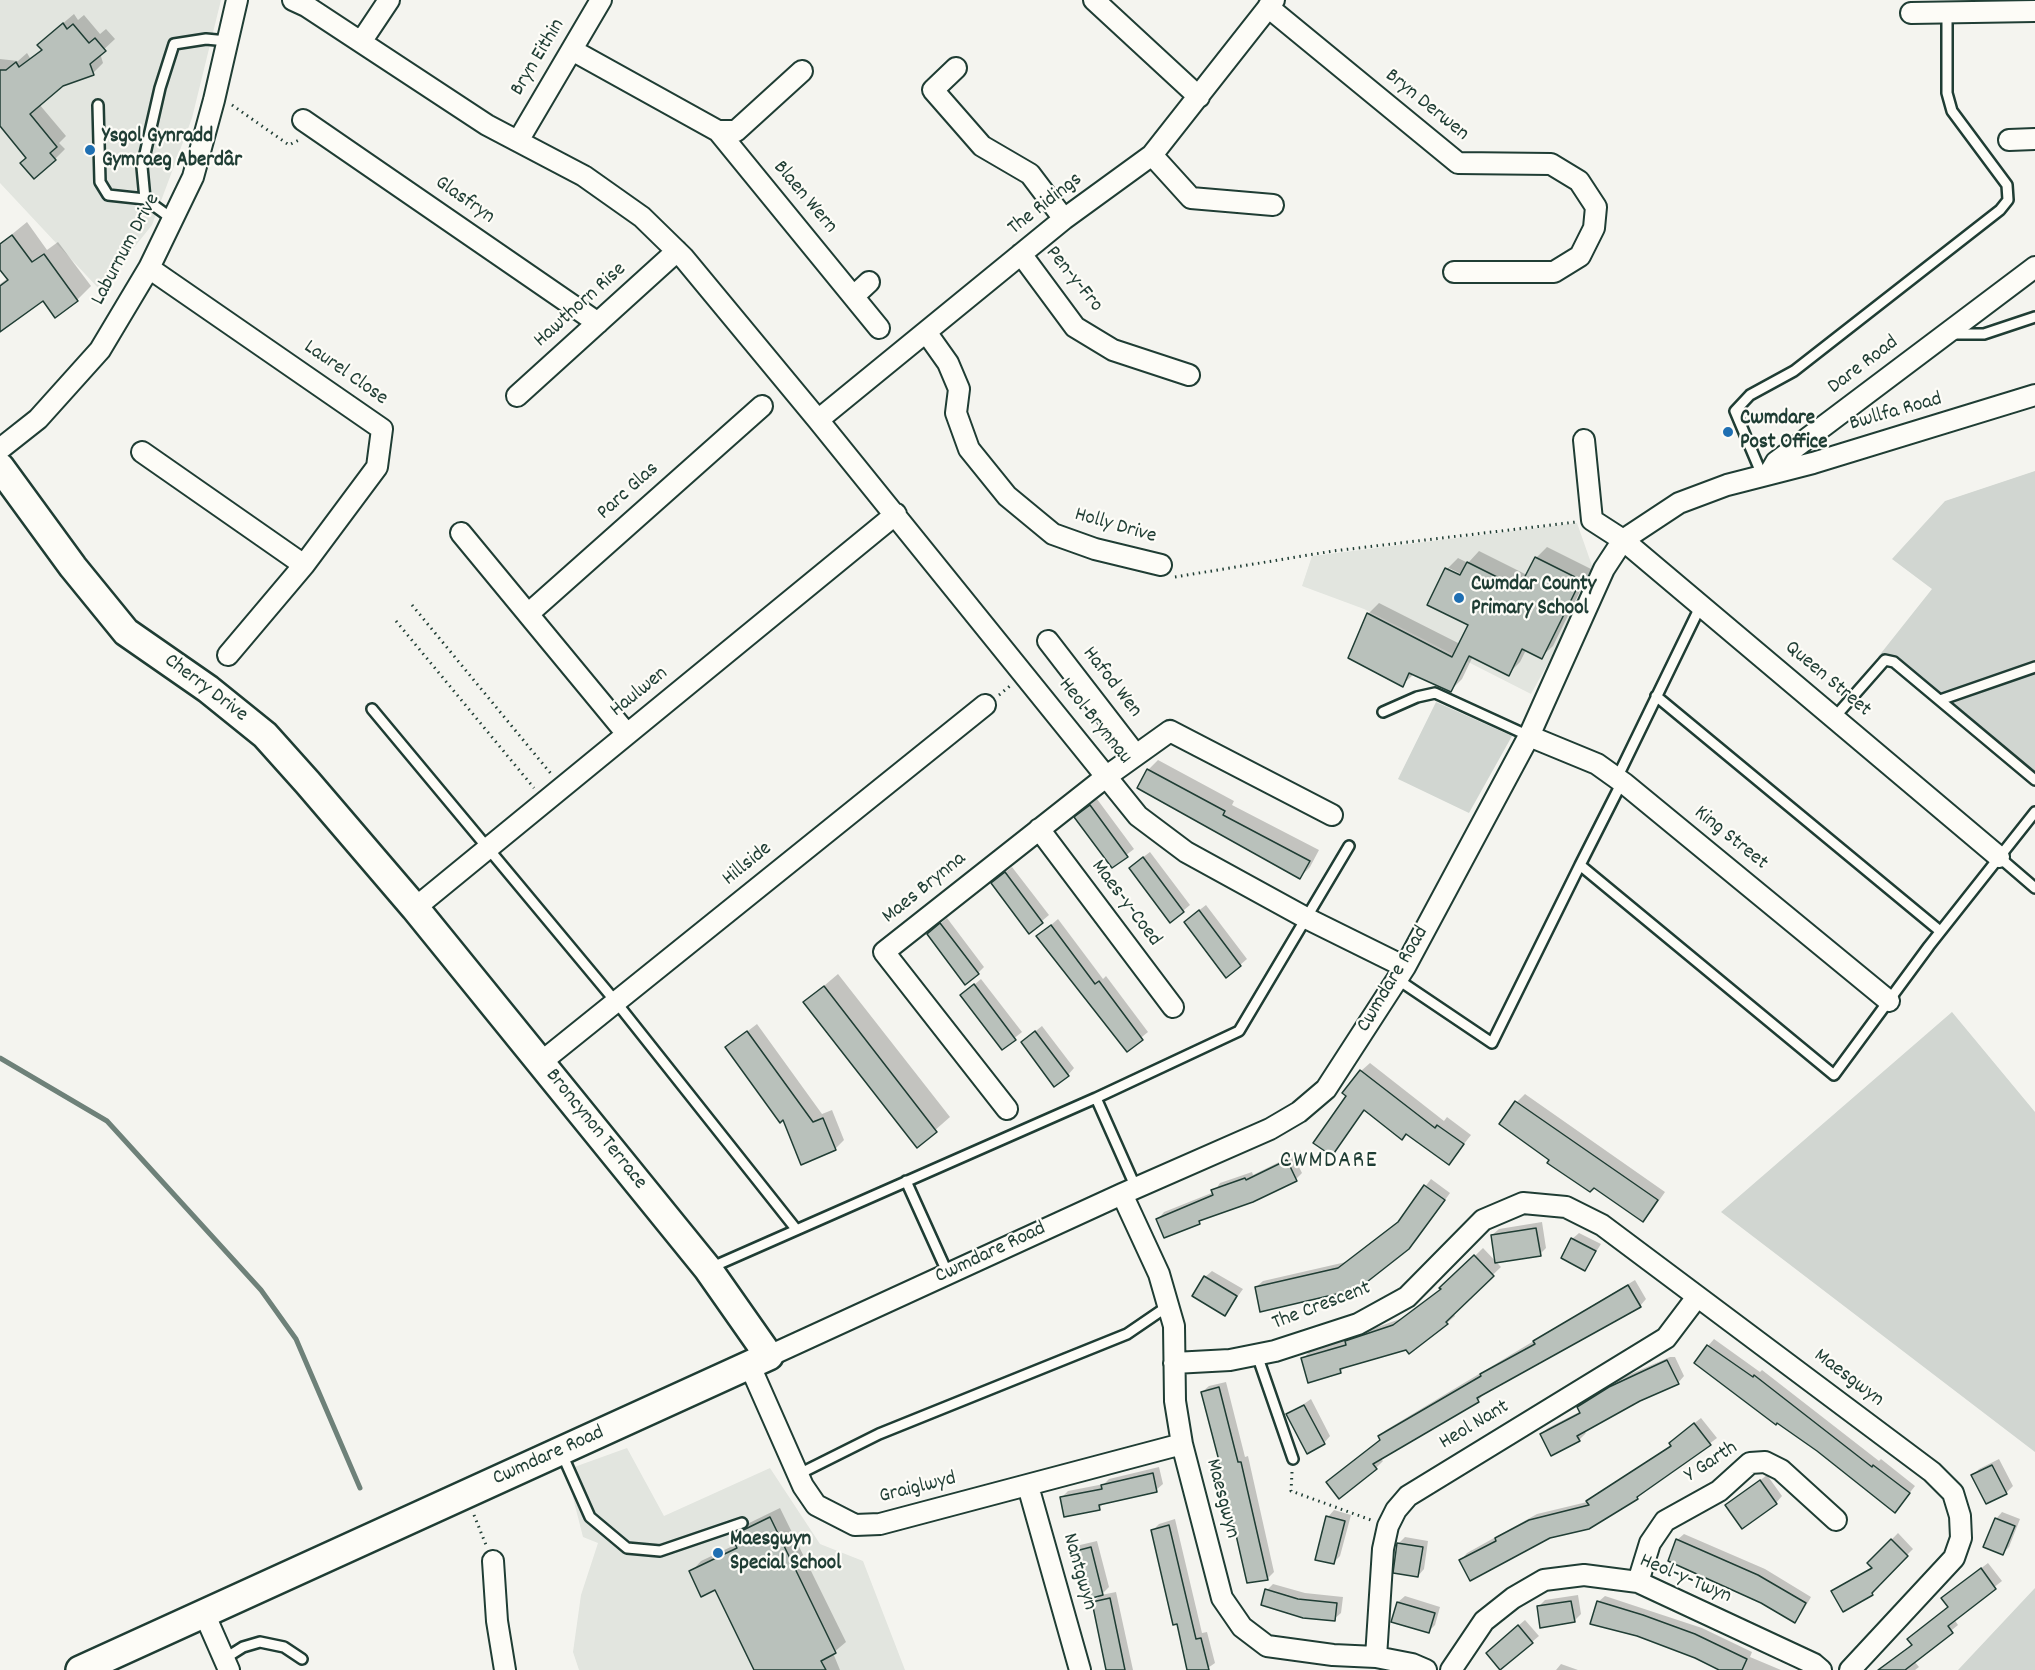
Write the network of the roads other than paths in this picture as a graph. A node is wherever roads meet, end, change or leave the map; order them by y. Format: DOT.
graph roads {
  1 [pos="237,0"];
  2 [pos="293,0"];
  3 [pos="389,0"];
  4 [pos="601,0"];
  5 [pos="1094,0"];
  6 [pos="1271,4"];
  7 [pos="2035,11"];
  8 [pos="1947,12"];
  9 [pos="1911,13"];
  10 [pos="227,41"];
  11 [pos="361,42"];
  12 [pos="572,50"];
  13 [pos="957,68"];
  14 [pos="802,71"];
  15 [pos="1199,97"];
  16 [pos="98,105"];
  17 [pos="303,120"];
  18 [pos="718,131"];
  19 [pos="2035,139"];
  20 [pos="2008,140"];
  21 [pos="518,141"];
  22 [pos="1152,155"];
  23 [pos="146,199"];
  24 [pos="1273,205"];
  25 [pos="171,218"];
  26 [pos="1064,219"];
  27 [pos="676,251"];
  28 [pos="1021,254"];
  29 [pos="2035,267"];
  30 [pos="149,268"];
  31 [pos="1454,272"];
  32 [pos="869,282"];
  33 [pos="854,296"];
  34 [pos="2035,317"];
  35 [pos="598,323"];
  36 [pos="879,328"];
  37 [pos="926,332"];
  38 [pos="1946,334"];
  39 [pos="1189,375"];
  40 [pos="2035,395"];
  41 [pos="517,396"];
  42 [pos="762,406"];
  43 [pos="818,420"];
  44 [pos="1584,440"];
  45 [pos="0,449"];
  46 [pos="142,452"];
  47 [pos="0,467"];
  48 [pos="1766,475"];
  49 [pos="896,514"];
  50 [pos="461,534"];
  51 [pos="1623,540"];
  52 [pos="304,565"];
  53 [pos="1161,565"];
  54 [pos="1701,605"];
  55 [pos="528,614"];
  56 [pos="1048,641"];
  57 [pos="228,655"];
  58 [pos="2035,667"];
  59 [pos="1656,696"];
  60 [pos="1940,700"];
  61 [pos="985,705"];
  62 [pos="372,709"];
  63 [pos="1383,712"];
  64 [pos="1834,718"];
  65 [pos="627,734"];
  66 [pos="1528,736"];
  67 [pos="1136,755"];
  68 [pos="1107,776"];
  69 [pos="1620,780"];
  70 [pos="2035,780"];
  71 [pos="2035,812"];
  72 [pos="1332,815"];
  73 [pos="1039,829"];
  74 [pos="1349,846"];
  75 [pos="488,848"];
  76 [pos="1999,857"];
  77 [pos="1580,865"];
  78 [pos="2035,888"];
  79 [pos="415,908"];
  80 [pos="1308,919"];
  81 [pos="1940,931"];
  82 [pos="1401,973"];
  83 [pos="1889,1000"];
  84 [pos="616,1002"];
  85 [pos="1173,1007"];
  86 [pos="540,1063"];
  87 [pos="1096,1098"];
  88 [pos="1007,1109"];
  89 [pos="906,1181"];
  90 [pos="1129,1191"];
  91 [pos="1523,1203"];
  92 [pos="796,1229"];
  93 [pos="708,1269"];
  94 [pos="948,1274"];
  95 [pos="1697,1297"];
  96 [pos="1168,1306"];
  97 [pos="1257,1355"];
  98 [pos="759,1361"];
  99 [pos="1174,1363"];
  100 [pos="1182,1444"];
  101 [pos="561,1452"];
  102 [pos="1293,1459"];
  103 [pos="797,1475"];
  104 [pos="1029,1486"];
  105 [pos="1836,1520"];
  106 [pos="741,1523"];
  107 [pos="493,1560"];
  108 [pos="1638,1582"];
  109 [pos="204,1613"];
  110 [pos="1376,1657"];
  111 [pos="302,1659"];
  112 [pos="226,1664"];
  113 [pos="80,1670"];
  114 [pos="505,1670"];
  115 [pos="1080,1670"];
  116 [pos="1426,1670"];
  117 [pos="1452,1670"];
  118 [pos="1821,1670"];
  119 [pos="1850,1670"];
  1 -- 10 [label="street, Laburnum Drive"];
  2 -- 11 [label="street, Heol Brynnau"];
  3 -- 11 [label="street"];
  4 -- 12 [label="street, Bryn Eithin"];
  5 -- 15 [label="street"];
  6 -- 15 [label="street, The Ridings"];
  6 -- 31 [label="street, Bryn Derwen"];
  7 -- 8 [label="street"];
  8 -- 9 [label="street"];
  8 -- 48 [label="lane"];
  10 -- 23 [label="lane"];
  10 -- 25 [label="street, Laburnum Drive"];
  11 -- 21 [label="street, Heol Brynnau"];
  12 -- 18 [label="street, Blaen Wern"];
  12 -- 21 [label="street, Bryn Eithin"];
  13 -- 26 [label="street"];
  14 -- 18 [label="street"];
  15 -- 22 [label="street, The Ridings"];
  16 -- 23 [label="lane"];
  17 -- 35 [label="street, Glasfryn"];
  18 -- 33 [label="street, Blaen Wern"];
  19 -- 20 [label="street"];
  21 -- 27 [label="street, Heol Brynnau"];
  22 -- 24 [label="street"];
  22 -- 26 [label="street, The Ridings"];
  23 -- 25 [label="lane"];
  25 -- 30 [label="street, Laburnum Drive"];
  26 -- 28 [label="street, The Ridings"];
  27 -- 35 [label="street, Hawthorn Rise"];
  27 -- 43 [label="street, Heol Brynnau"];
  28 -- 37 [label="street, The Ridings"];
  28 -- 39 [label="street, Pen-y-Fro"];
  29 -- 38 [label="street, Dare Road"];
  30 -- 45 [label="street, Laburnum Drive"];
  30 -- 52 [label="street, Laurel Close"];
  32 -- 33 [label="street"];
  33 -- 36 [label="street, Blaen Wern"];
  34 -- 38 [label="lane"];
  35 -- 41 [label="street, Hawthorn Rise"];
  37 -- 43 [label="street, The Ridings"];
  37 -- 53 [label="street, Holly Drive"];
  38 -- 48 [label="street, Dare Road"];
  40 -- 48 [label="street, Bwllfa Road"];
  42 -- 55 [label="street, Parc Glas"];
  43 -- 49 [label="street, Heol Brynnau"];
  44 -- 51 [label="street, Queen Street"];
  46 -- 52 [label="street"];
  47 -- 79 [label="street, Cherry Drive"];
  48 -- 51 [label="street"];
  49 -- 65 [label="street, Haulwen"];
  49 -- 68 [label="street, Heol Brynnau"];
  50 -- 55 [label="street"];
  51 -- 54 [label="street, Queen Street"];
  51 -- 66 [label="street, Cwmdare Road"];
  52 -- 57 [label="street, Laurel Close"];
  54 -- 59 [label="lane"];
  54 -- 64 [label="street, Queen Street"];
  55 -- 65 [label="street"];
  56 -- 67 [label="street, Hafod Wen"];
  58 -- 60 [label="lane"];
  59 -- 69 [label="lane"];
  59 -- 81 [label="lane"];
  60 -- 64 [label="lane"];
  60 -- 70 [label="lane"];
  61 -- 84 [label="street, Hillside"];
  62 -- 75 [label="lane"];
  63 -- 66 [label="lane"];
  64 -- 76 [label="street, Queen Street"];
  65 -- 75 [label="street, Haulwen"];
  66 -- 69 [label="street, King Street"];
  66 -- 82 [label="street, Cwmdare Road"];
  67 -- 68 [label="street"];
  67 -- 72 [label="street"];
  68 -- 73 [label="street"];
  68 -- 80 [label="street, Heol Brynnau"];
  69 -- 77 [label="lane"];
  69 -- 83 [label="street, King Street"];
  71 -- 76 [label="lane"];
  73 -- 85 [label="street, Maes-y-Coed"];
  73 -- 88 [label="street, Maes Brynna"];
  74 -- 80 [label="lane"];
  75 -- 79 [label="street, Haulwen"];
  75 -- 84 [label="lane"];
  76 -- 78 [label="lane"];
  76 -- 81 [label="lane"];
  77 -- 82 [label="lane"];
  77 -- 83 [label="lane"];
  79 -- 86 [label="street, Broncynon Terrace"];
  80 -- 82 [label="street, Heol Brynnau"];
  80 -- 87 [label="lane"];
  81 -- 83 [label="lane"];
  82 -- 90 [label="street, Cwmdare Road"];
  84 -- 86 [label="street, Hillside"];
  84 -- 92 [label="lane"];
  86 -- 93 [label="street, Broncynon Terrace"];
  87 -- 89 [label="lane"];
  87 -- 90 [label="lane"];
  89 -- 92 [label="lane"];
  89 -- 94 [label="lane"];
  90 -- 94 [label="street, Cwmdare Road"];
  90 -- 96 [label="street, Maesgwyn"];
  91 -- 95 [label="street, Maesgwyn"];
  91 -- 97 [label="street, The Crescent"];
  92 -- 93 [label="lane"];
  93 -- 98 [label="street, Broncynon Terrace"];
  94 -- 98 [label="street, Cwmdare Road"];
  95 -- 110 [label="street, Heol Nant"];
  95 -- 119 [label="street, Maesgwyn"];
  96 -- 99 [label="street, Maesgwyn"];
  96 -- 103 [label="lane"];
  97 -- 99 [label="street, The Crescent"];
  97 -- 102 [label="lane"];
  98 -- 101 [label="street, Cwmdare Road"];
  98 -- 103 [label="street, Graiglwyd"];
  99 -- 100 [label="street, Maesgwyn"];
  100 -- 104 [label="street, Graiglwyd"];
  100 -- 110 [label="street, Maesgwyn"];
  101 -- 106 [label="lane"];
  101 -- 109 [label="street, Cwmdare Road"];
  103 -- 104 [label="street, Graiglwyd"];
  104 -- 115 [label="street, Nantgwyn"];
  105 -- 108 [label="street, Y Garth"];
  107 -- 114 [label="street"];
  108 -- 117 [label="street, Heol-y-Twyn"];
  108 -- 118 [label="street, Heol-y-Twyn"];
  109 -- 112 [label="street"];
  109 -- 113 [label="street, Cwmdare Road"];
  110 -- 116 [label="street, Maesgwyn"];
  111 -- 112 [label="lane"];
}
